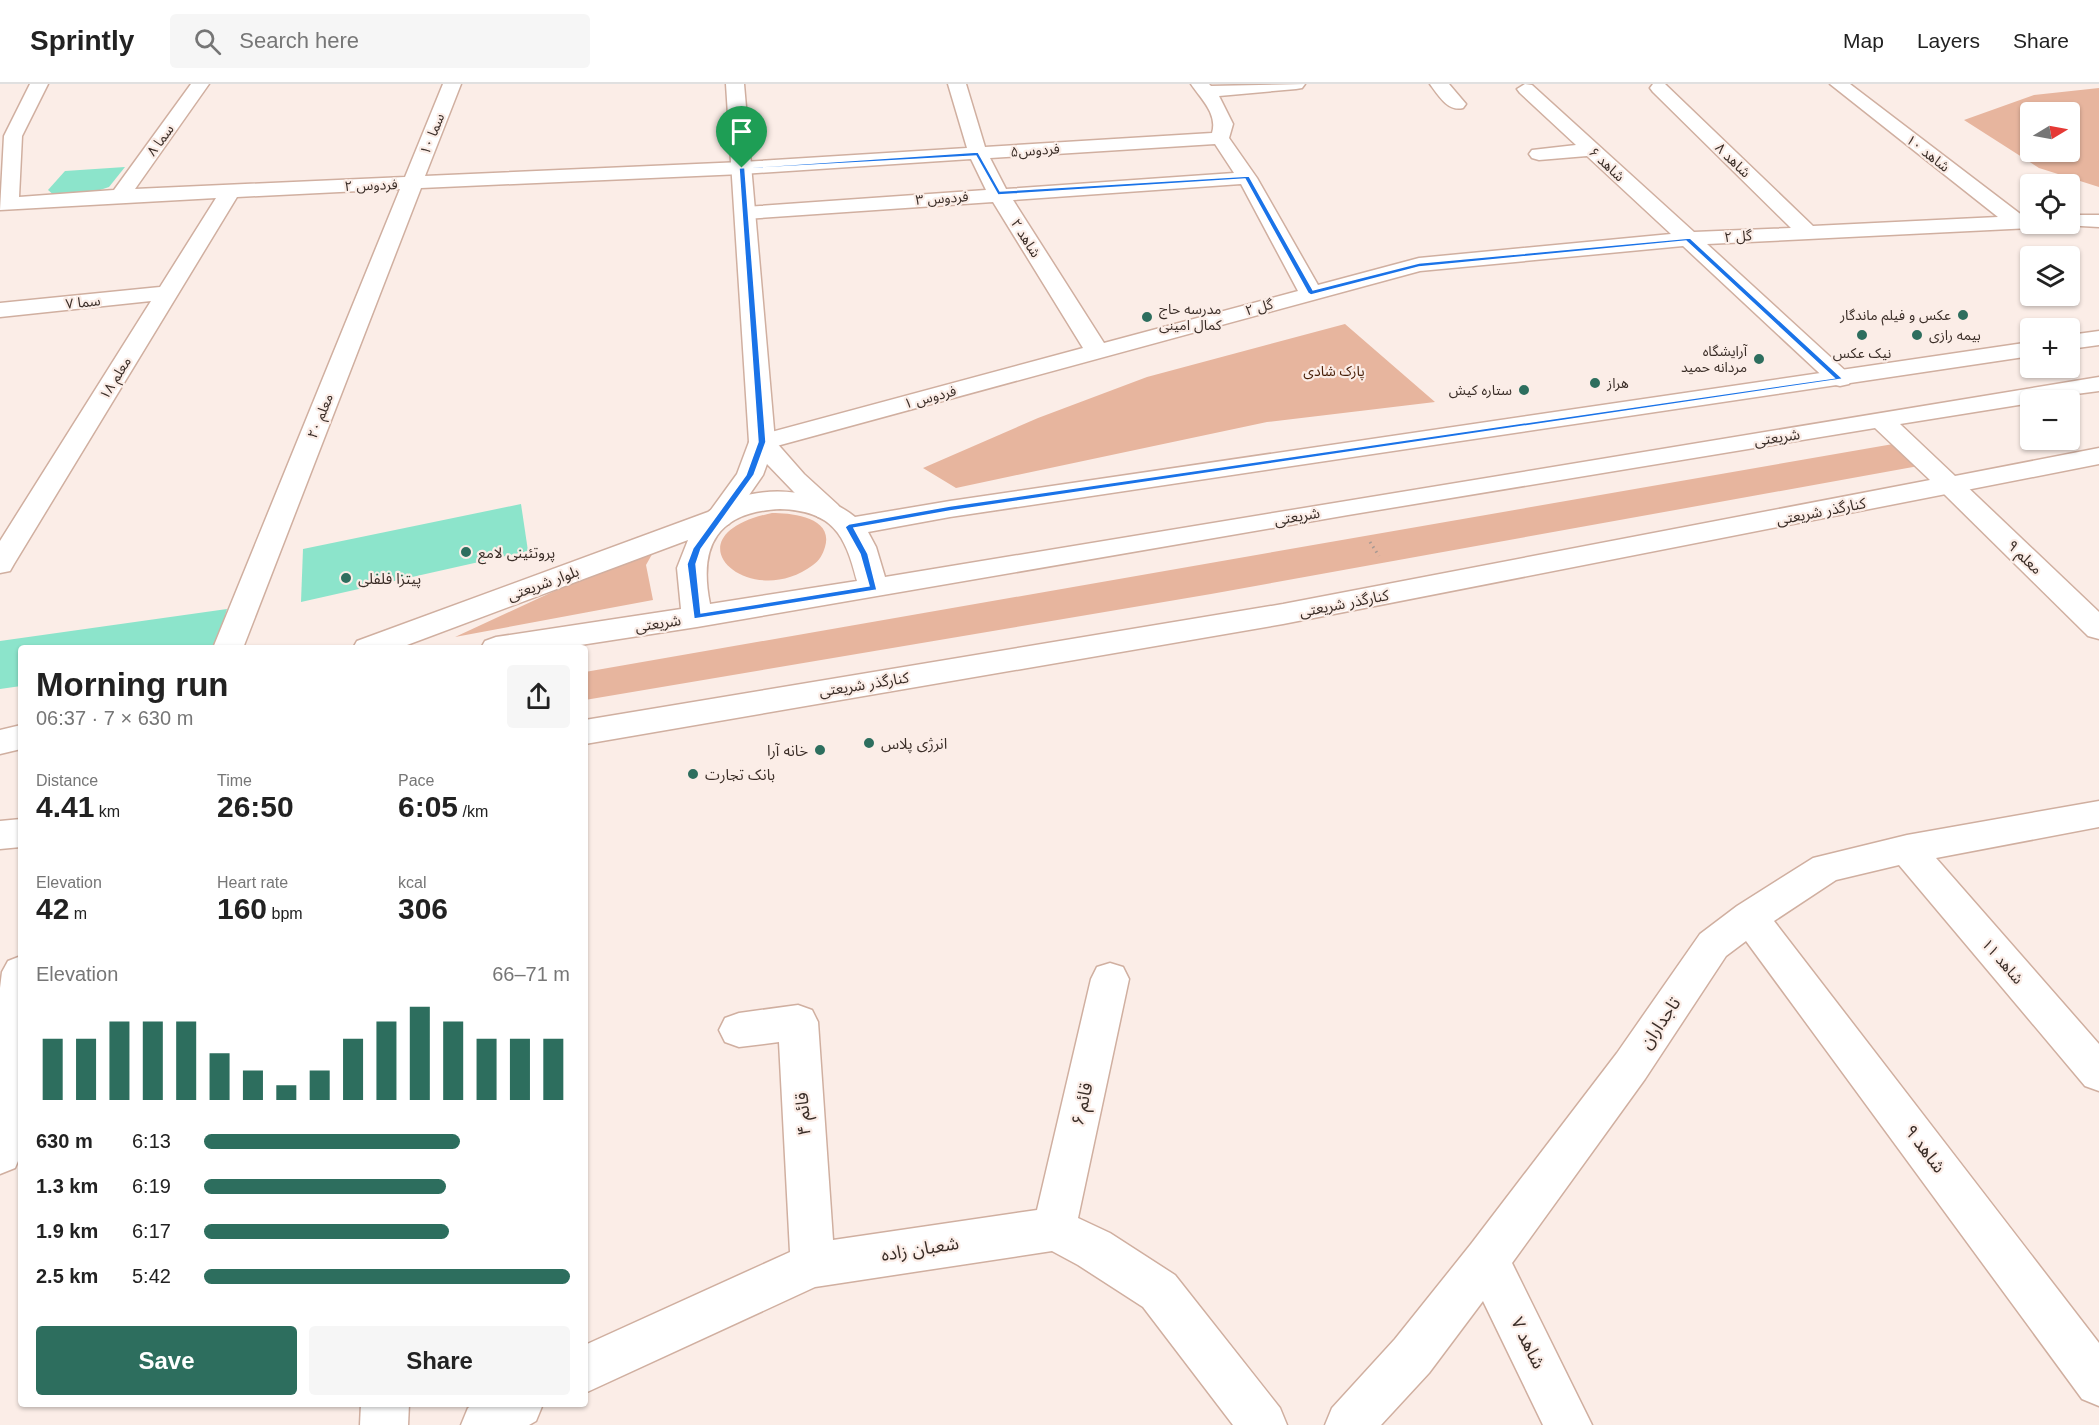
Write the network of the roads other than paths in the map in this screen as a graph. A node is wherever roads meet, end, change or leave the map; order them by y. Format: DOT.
graph roads {
  1 [pos="39,84"];
  2 [pos="200,84"];
  3 [pos="452,84"];
  4 [pos="735,84"];
  5 [pos="957,84"];
  6 [pos="1296,84"];
  7 [pos="1439,84"];
  8 [pos="1839,84"];
  9 [pos="1203,88"];
  10 [pos="1659,88"];
  11 [pos="1526,89"];
  12 [pos="1457,104"];
  13 [pos="7,137"];
  14 [pos="1220,138"];
  15 [pos="1591,150"];
  16 [pos="978,154"];
  17 [pos="1539,154"];
  18 [pos="742,168"];
  19 [pos="1247,177"];
  20 [pos="412,183"];
  21 [pos="230,191"];
  22 [pos="998,193"];
  23 [pos="120,196"];
  24 [pos="5,203"];
  25 [pos="745,213"];
  26 [pos="2020,219"];
  27 [pos="2080,221"];
  28 [pos="2099,221"];
  29 [pos="2020,222"];
  30 [pos="1808,232"];
  31 [pos="1688,239"];
  32 [pos="167,293"];
  33 [pos="1311,293"];
  34 [pos="0,310"];
  35 [pos="2099,338"];
  36 [pos="2080,341"];
  37 [pos="1098,351"];
  38 [pos="2020,351"];
  39 [pos="1840,379"];
  40 [pos="2099,384"];
  41 [pos="1881,420"];
  42 [pos="762,442"];
  43 [pos="2099,456"];
  44 [pos="1950,485"];
  45 [pos="718,518"];
  46 [pos="839,519"];
  47 [pos="0,564"];
  48 [pos="874,588"];
  49 [pos="697,616"];
  50 [pos="2099,630"];
  51 [pos="229,645"];
  52 [pos="376,645"];
  53 [pos="514,645"];
  54 [pos="588,731"];
  55 [pos="18,738"];
  56 [pos="0,742"];
  57 [pos="2099,814"];
  58 [pos="18,833"];
  59 [pos="0,835"];
  60 [pos="1907,849"];
  61 [pos="1750,917"];
  62 [pos="1110,979"];
  63 [pos="18,998"];
  64 [pos="738,1030"];
  65 [pos="2099,1073"];
  66 [pos="0,1154"];
  67 [pos="1054,1229"];
  68 [pos="1487,1260"];
  69 [pos="813,1265"];
  70 [pos="588,1368"];
  71 [pos="2099,1382"];
  72 [pos="386,1407"];
  73 [pos="514,1407"];
  74 [pos="384,1425"];
  75 [pos="485,1425"];
  76 [pos="1263,1425"];
  77 [pos="1348,1425"];
  78 [pos="1568,1425"];
  1 -- 13 [label="street"];
  2 -- 23 [label="street, سما ۸"];
  3 -- 20 [label="street, سما ۱۰"];
  4 -- 18 [label="street"];
  5 -- 16 [label="street, شاهد ۲"];
  6 -- 9 [label="street"];
  7 -- 12 [label="street"];
  8 -- 26 [label="street, شاهد ۱۰"];
  9 -- 14 [label="street"];
  10 -- 30 [label="street, شاهد ۸"];
  11 -- 15 [label="street, شاهد ۶"];
  13 -- 24 [label="street"];
  14 -- 16 [label="street, فردوس۵"];
  14 -- 19 [label="street"];
  15 -- 17 [label="street"];
  15 -- 31 [label="street, شاهد ۶"];
  16 -- 18 [label="street, فردوس۵"];
  16 -- 22 [label="street, شاهد ۲"];
  18 -- 20 [label="street, فردوس ۲"];
  18 -- 25 [label="street"];
  19 -- 22 [label="street, فردوس ۳"];
  19 -- 33 [label="street"];
  20 -- 21 [label="street, فردوس ۲"];
  20 -- 51 [label="street, معلم ۲۰"];
  21 -- 23 [label="street, فردوس ۲"];
  21 -- 32 [label="street, معلم ۱۸"];
  22 -- 25 [label="street, فردوس ۳"];
  22 -- 37 [label="street, شاهد ۲"];
  23 -- 24 [label="street, فردوس ۲"];
  25 -- 42 [label="street"];
  27 -- 28 [label="street"];
  29 -- 30 [label="street, گل ۲"];
  30 -- 31 [label="street, گل ۲"];
  31 -- 33 [label="street, گل ۲"];
  31 -- 39 [label="street, شاهد ۶"];
  32 -- 34 [label="street, سما ۷"];
  32 -- 47 [label="street, معلم ۱۸"];
  33 -- 37 [label="street, گل ۲"];
  35 -- 36 [label="street"];
  37 -- 42 [label="street, فردوس ۱"];
  38 -- 39 [label="street"];
  39 -- 46 [label="street"];
  40 -- 41 [label="street, شریعتی"];
  41 -- 44 [label="street, معلم ۹"];
  41 -- 48 [label="street, شریعتی"];
  42 -- 45 [label="street"];
  42 -- 46 [label="street"];
  43 -- 44 [label="street, کنارگذر شریعتی"];
  44 -- 50 [label="street, معلم ۹"];
  44 -- 54 [label="street, کنارگذر شریعتی"];
  45 -- 46 [label="street, بلوار شریعتی"];
  45 -- 49 [label="street"];
  45 -- 52 [label="street, بلوار شریعتی"];
  46 -- 48 [label="street"];
  48 -- 49 [label="street, شریعتی"];
  49 -- 53 [label="street, شریعتی"];
  55 -- 56 [label="street"];
  57 -- 60 [label="street, تاجداران"];
  58 -- 59 [label="street"];
  60 -- 61 [label="street, تاجداران"];
  60 -- 65 [label="street, شاهد ۱۱"];
  61 -- 68 [label="street, تاجداران"];
  61 -- 71 [label="street, شاهد ۹"];
  62 -- 67 [label="street, قائم ۶"];
  63 -- 66 [label="street"];
  64 -- 69 [label="street, قائم ۴"];
  67 -- 69 [label="street, شعبان زاده"];
  67 -- 76 [label="street"];
  68 -- 77 [label="street, تاجداران"];
  68 -- 78 [label="street, شاهد ۷"];
  69 -- 70 [label="street, شعبان زاده"];
  72 -- 74 [label="street"];
  73 -- 75 [label="street"];
}
